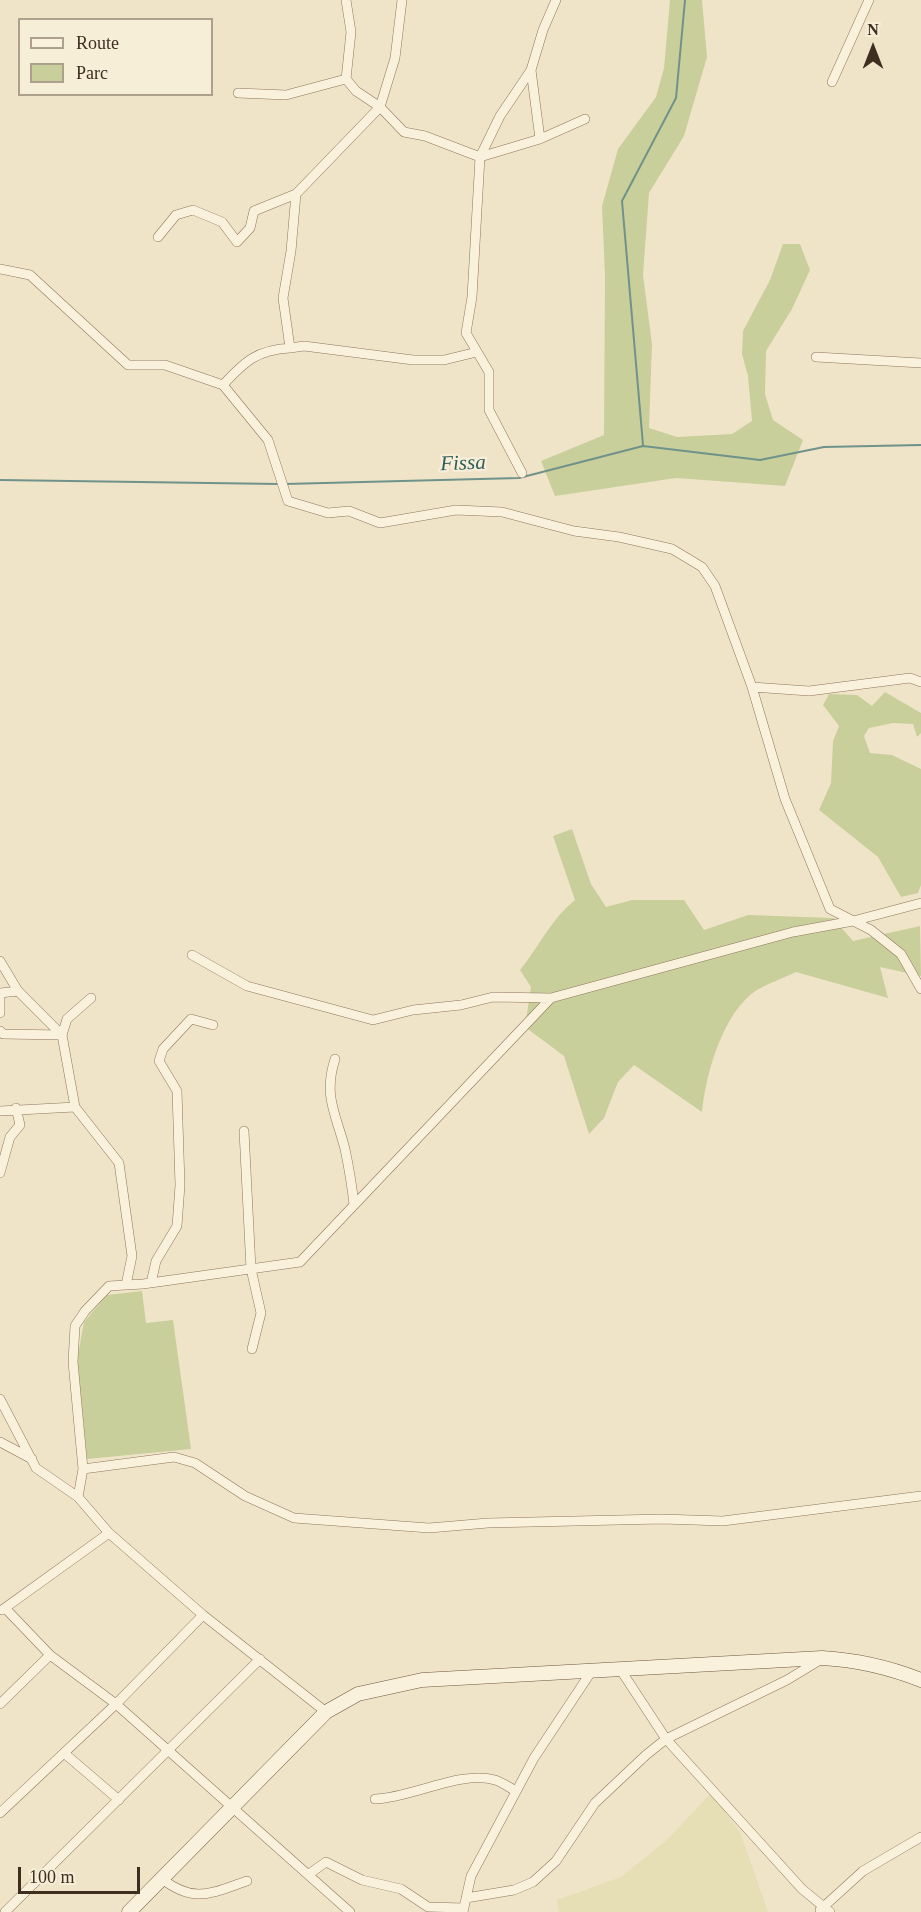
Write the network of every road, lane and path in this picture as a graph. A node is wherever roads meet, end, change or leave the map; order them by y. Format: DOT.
graph roads {
  1 [pos="346,0"];
  2 [pos="402,0"];
  3 [pos="556,0"];
  4 [pos="869,0"];
  5 [pos="531,70"];
  6 [pos="346,79"];
  7 [pos="832,82"];
  8 [pos="238,93"];
  9 [pos="380,107"];
  10 [pos="585,119"];
  11 [pos="540,139"];
  12 [pos="480,157"];
  13 [pos="296,194"];
  14 [pos="158,237"];
  15 [pos="0,269"];
  16 [pos="290,348"];
  17 [pos="477,352"];
  18 [pos="816,357"];
  19 [pos="921,363"];
  20 [pos="223,385"];
  21 [pos="522,473"];
  22 [pos="921,682"];
  23 [pos="752,687"];
  24 [pos="921,903"];
  25 [pos="853,921"];
  26 [pos="192,955"];
  27 [pos="0,962"];
  28 [pos="921,989"];
  29 [pos="18,991"];
  30 [pos="0,994"];
  31 [pos="92,998"];
  32 [pos="551,998"];
  33 [pos="0,1013"];
  34 [pos="213,1024"];
  35 [pos="0,1031"];
  36 [pos="62,1035"];
  37 [pos="335,1059"];
  38 [pos="75,1107"];
  39 [pos="16,1108"];
  40 [pos="0,1111"];
  41 [pos="244,1131"];
  42 [pos="0,1173"];
  43 [pos="354,1205"];
  44 [pos="251,1269"];
  45 [pos="151,1283"];
  46 [pos="126,1285"];
  47 [pos="252,1349"];
  48 [pos="0,1399"];
  49 [pos="0,1442"];
  50 [pos="32,1459"];
  51 [pos="83,1469"];
  52 [pos="921,1496"];
  53 [pos="78,1497"];
  54 [pos="109,1533"];
  55 [pos="3,1610"];
  56 [pos="202,1615"];
  57 [pos="50,1655"];
  58 [pos="822,1658"];
  59 [pos="260,1659"];
  60 [pos="620,1670"];
  61 [pos="591,1672"];
  62 [pos="921,1680"];
  63 [pos="0,1704"];
  64 [pos="116,1704"];
  65 [pos="326,1712"];
  66 [pos="666,1739"];
  67 [pos="169,1751"];
  68 [pos="64,1753"];
  69 [pos="516,1791"];
  70 [pos="375,1799"];
  71 [pos="119,1800"];
  72 [pos="232,1806"];
  73 [pos="0,1813"];
  74 [pos="921,1837"];
  75 [pos="309,1874"];
  76 [pos="162,1879"];
  77 [pos="247,1881"];
  78 [pos="464,1906"];
  79 [pos="820,1909"];
  80 [pos="5,1912"];
  81 [pos="129,1912"];
  82 [pos="350,1912"];
  83 [pos="831,1912"];
  1 -- 6 [label="street"];
  2 -- 9 [label="street"];
  3 -- 5 [label="street"];
  4 -- 7 [label="street"];
  5 -- 11 [label="street"];
  5 -- 12 [label="street"];
  6 -- 8 [label="street"];
  6 -- 9 [label="street"];
  9 -- 12 [label="street"];
  9 -- 13 [label="street"];
  10 -- 11 [label="street"];
  11 -- 12 [label="street"];
  12 -- 17 [label="street"];
  13 -- 14 [label="street"];
  13 -- 16 [label="street"];
  15 -- 20 [label="street"];
  16 -- 17 [label="street"];
  16 -- 20 [label="street"];
  17 -- 21 [label="street"];
  18 -- 19 [label="street"];
  20 -- 23 [label="street"];
  22 -- 23 [label="street"];
  23 -- 25 [label="street"];
  24 -- 25 [label="street"];
  25 -- 28 [label="street"];
  25 -- 32 [label="street"];
  26 -- 32 [label="street"];
  27 -- 29 [label="street"];
  29 -- 30 [label="street"];
  29 -- 36 [label="street"];
  30 -- 33 [label="street"];
  31 -- 36 [label="street"];
  32 -- 43 [label="street"];
  34 -- 45 [label="street"];
  35 -- 36 [label="street"];
  36 -- 38 [label="street"];
  37 -- 43 [label="street"];
  38 -- 39 [label="street"];
  38 -- 46 [label="street"];
  39 -- 40 [label="street"];
  39 -- 42 [label="street"];
  41 -- 44 [label="street"];
  43 -- 44 [label="street"];
  44 -- 45 [label="street"];
  44 -- 47 [label="street"];
  45 -- 46 [label="street"];
  46 -- 51 [label="street"];
  48 -- 50 [label="street"];
  49 -- 50 [label="street"];
  50 -- 53 [label="street"];
  51 -- 52 [label="street"];
  51 -- 53 [label="street"];
  53 -- 54 [label="street"];
  54 -- 55 [label="street"];
  54 -- 56 [label="street"];
  55 -- 57 [label="street"];
  56 -- 59 [label="street"];
  56 -- 64 [label="street"];
  57 -- 63 [label="street"];
  57 -- 64 [label="street"];
  58 -- 60 [label="main road"];
  58 -- 62 [label="main road"];
  58 -- 66 [label="street"];
  59 -- 65 [label="street"];
  59 -- 67 [label="street"];
  60 -- 61 [label="main road"];
  60 -- 66 [label="street"];
  61 -- 65 [label="main road"];
  61 -- 69 [label="street"];
  64 -- 67 [label="street"];
  64 -- 68 [label="street"];
  65 -- 72 [label="main road"];
  66 -- 78 [label="street"];
  66 -- 79 [label="street"];
  67 -- 71 [label="street"];
  67 -- 72 [label="street"];
  68 -- 71 [label="street"];
  68 -- 73 [label="street"];
  69 -- 70 [label="street"];
  69 -- 78 [label="street"];
  71 -- 80 [label="street"];
  72 -- 75 [label="street"];
  72 -- 76 [label="main road"];
  74 -- 79 [label="street"];
  75 -- 78 [label="street"];
  75 -- 82 [label="street"];
  76 -- 77 [label="street"];
  76 -- 81 [label="main road"];
  79 -- 83 [label="street"];
}
